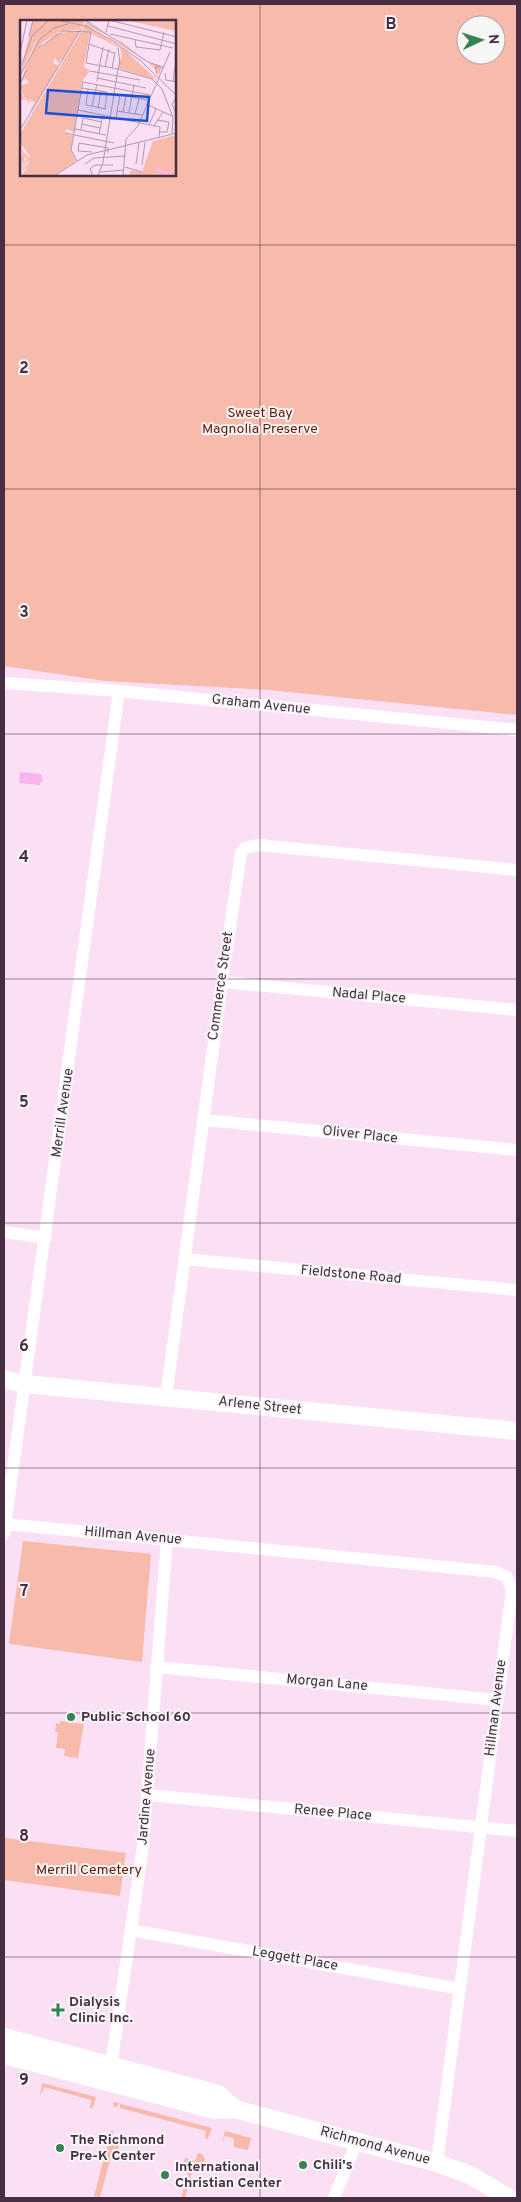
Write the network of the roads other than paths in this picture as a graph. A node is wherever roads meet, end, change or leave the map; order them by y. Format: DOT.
graph roads {
  1 [pos="4,683"];
  2 [pos="119,692"];
  3 [pos="517,730"];
  4 [pos="517,870"];
  5 [pos="222,982"];
  6 [pos="517,1010"];
  7 [pos="203,1120"];
  8 [pos="517,1150"];
  9 [pos="4,1232"];
  10 [pos="46,1238"];
  11 [pos="184,1259"];
  12 [pos="517,1290"];
  13 [pos="4,1379"];
  14 [pos="25,1384"];
  15 [pos="166,1397"];
  16 [pos="517,1431"];
  17 [pos="4,1529"];
  18 [pos="167,1539"];
  19 [pos="156,1667"];
  20 [pos="498,1700"];
  21 [pos="148,1795"];
  22 [pos="481,1827"];
  23 [pos="517,1831"];
  24 [pos="130,1930"];
  25 [pos="460,1989"];
  26 [pos="4,2037"];
  27 [pos="4,2055"];
  28 [pos="110,2074"];
  29 [pos="357,2142"];
  30 [pos="437,2163"];
  31 [pos="334,2198"];
  32 [pos="509,2198"];
  1 -- 2 [label="street, Graham Avenue"];
  2 -- 3 [label="street, Graham Avenue"];
  2 -- 10 [label="street, Merrill Avenue"];
  4 -- 5 [label="street, Commerce Street"];
  5 -- 6 [label="street, Nadal Place"];
  5 -- 7 [label="street, Commerce Street"];
  7 -- 8 [label="street, Oliver Place"];
  7 -- 11 [label="street, Commerce Street"];
  9 -- 10 [label="street"];
  10 -- 14 [label="street, Merrill Avenue"];
  11 -- 12 [label="street, Fieldstone Road"];
  11 -- 15 [label="street, Commerce Street"];
  13 -- 14 [label="main road, Arlene Street"];
  14 -- 15 [label="main road, Arlene Street"];
  14 -- 17 [label="street, Merrill Avenue"];
  15 -- 16 [label="main road, Arlene Street"];
  17 -- 18 [label="street, Hillman Avenue"];
  18 -- 19 [label="street, Jardine Avenue"];
  18 -- 20 [label="street, Hillman Avenue"];
  19 -- 20 [label="street, Morgan Lane"];
  19 -- 21 [label="street, Jardine Avenue"];
  20 -- 22 [label="street, Hillman Avenue"];
  21 -- 22 [label="street, Renee Place"];
  21 -- 24 [label="street, Jardine Avenue"];
  22 -- 23 [label="street, Renee Place"];
  22 -- 25 [label="street, Hillman Avenue"];
  24 -- 25 [label="street, Leggett Place"];
  24 -- 28 [label="street, Jardine Avenue"];
  25 -- 30 [label="street, Hillman Avenue"];
  26 -- 28 [label="main road, Richmond Avenue"];
  27 -- 28 [label="main road, Richmond Avenue"];
  28 -- 29 [label="main road, Richmond Avenue"];
  29 -- 30 [label="main road, Richmond Avenue"];
  29 -- 31 [label="street"];
  30 -- 32 [label="main road, Richmond Avenue"];
}
